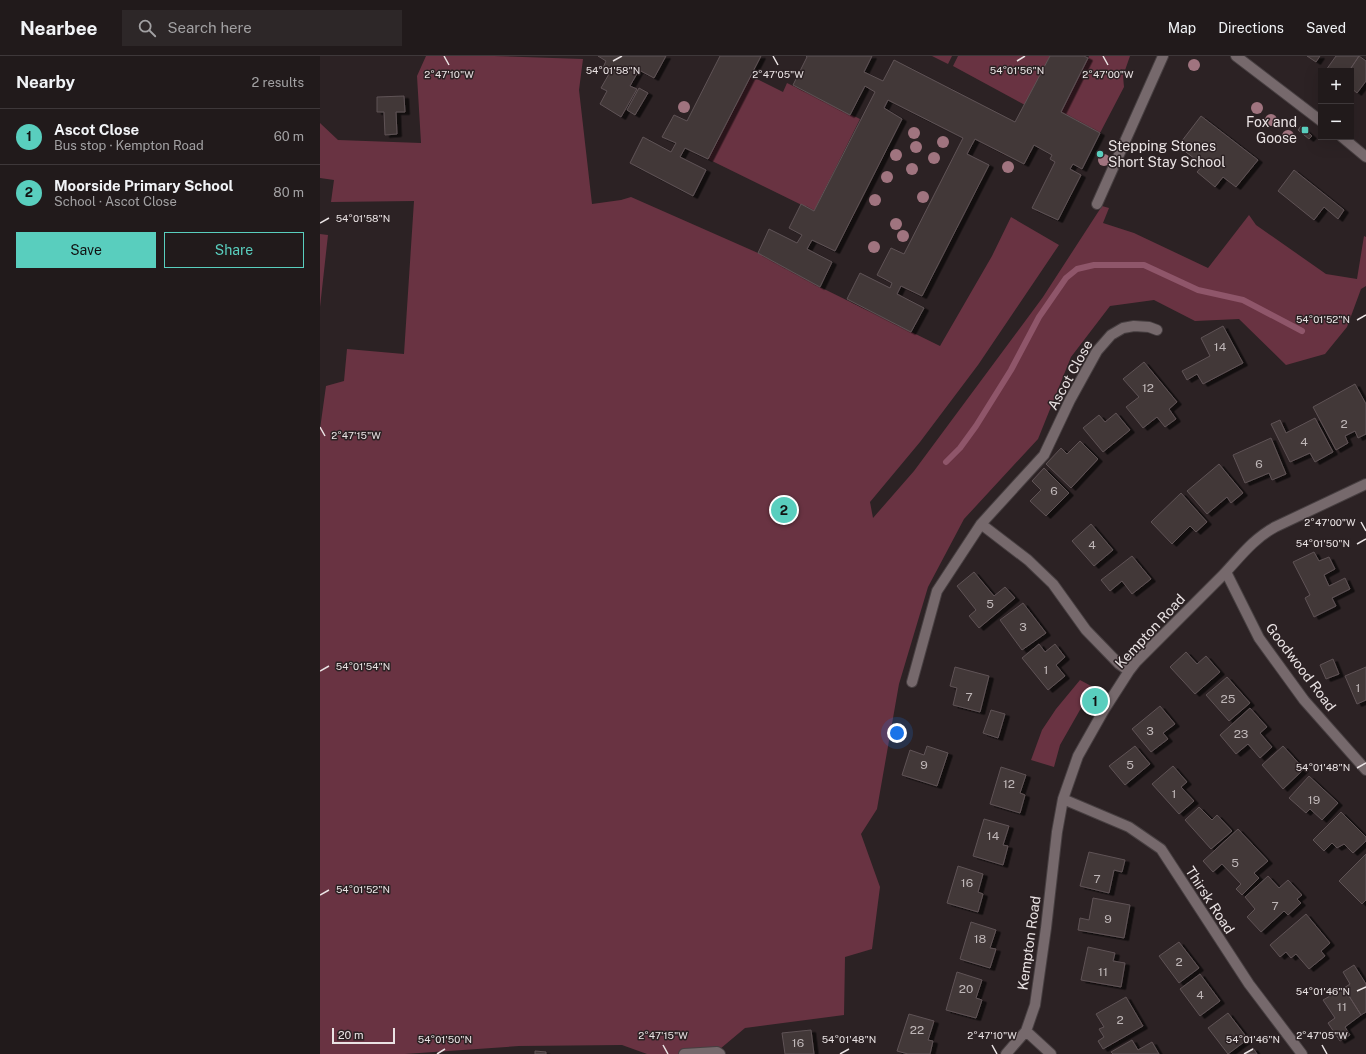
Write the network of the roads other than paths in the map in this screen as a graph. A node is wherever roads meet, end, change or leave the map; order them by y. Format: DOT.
graph roads {
  1 [pos="1163,56"];
  2 [pos="1236,56"];
  3 [pos="1318,119"];
  4 [pos="1346,140"];
  5 [pos="1366,157"];
  6 [pos="1097,204"];
  7 [pos="1157,330"];
  8 [pos="1366,484"];
  9 [pos="981,524"];
  10 [pos="1226,572"];
  11 [pos="1129,671"];
  12 [pos="912,682"];
  13 [pos="1365,766"];
  14 [pos="1063,799"];
  15 [pos="1026,1031"];
  16 [pos="684,1054"];
  17 [pos="720,1054"];
  18 [pos="1006,1054"];
  19 [pos="1051,1054"];
  20 [pos="1302,1054"];
  1 -- 6 [label="street"];
  2 -- 3 [label="street"];
  4 -- 5 [label="street"];
  7 -- 9 [label="street, Ascot Close"];
  8 -- 10 [label="street, Kempton Road"];
  9 -- 11 [label="street"];
  9 -- 12 [label="street, Ascot Close"];
  10 -- 11 [label="street, Kempton Road"];
  10 -- 13 [label="street, Goodwood Road"];
  11 -- 14 [label="street, Kempton Road"];
  14 -- 15 [label="street, Kempton Road"];
  14 -- 20 [label="street, Thirsk Road"];
  15 -- 18 [label="street, Kempton Road"];
  15 -- 19 [label="street"];
  16 -- 17 [label="street"];
}
